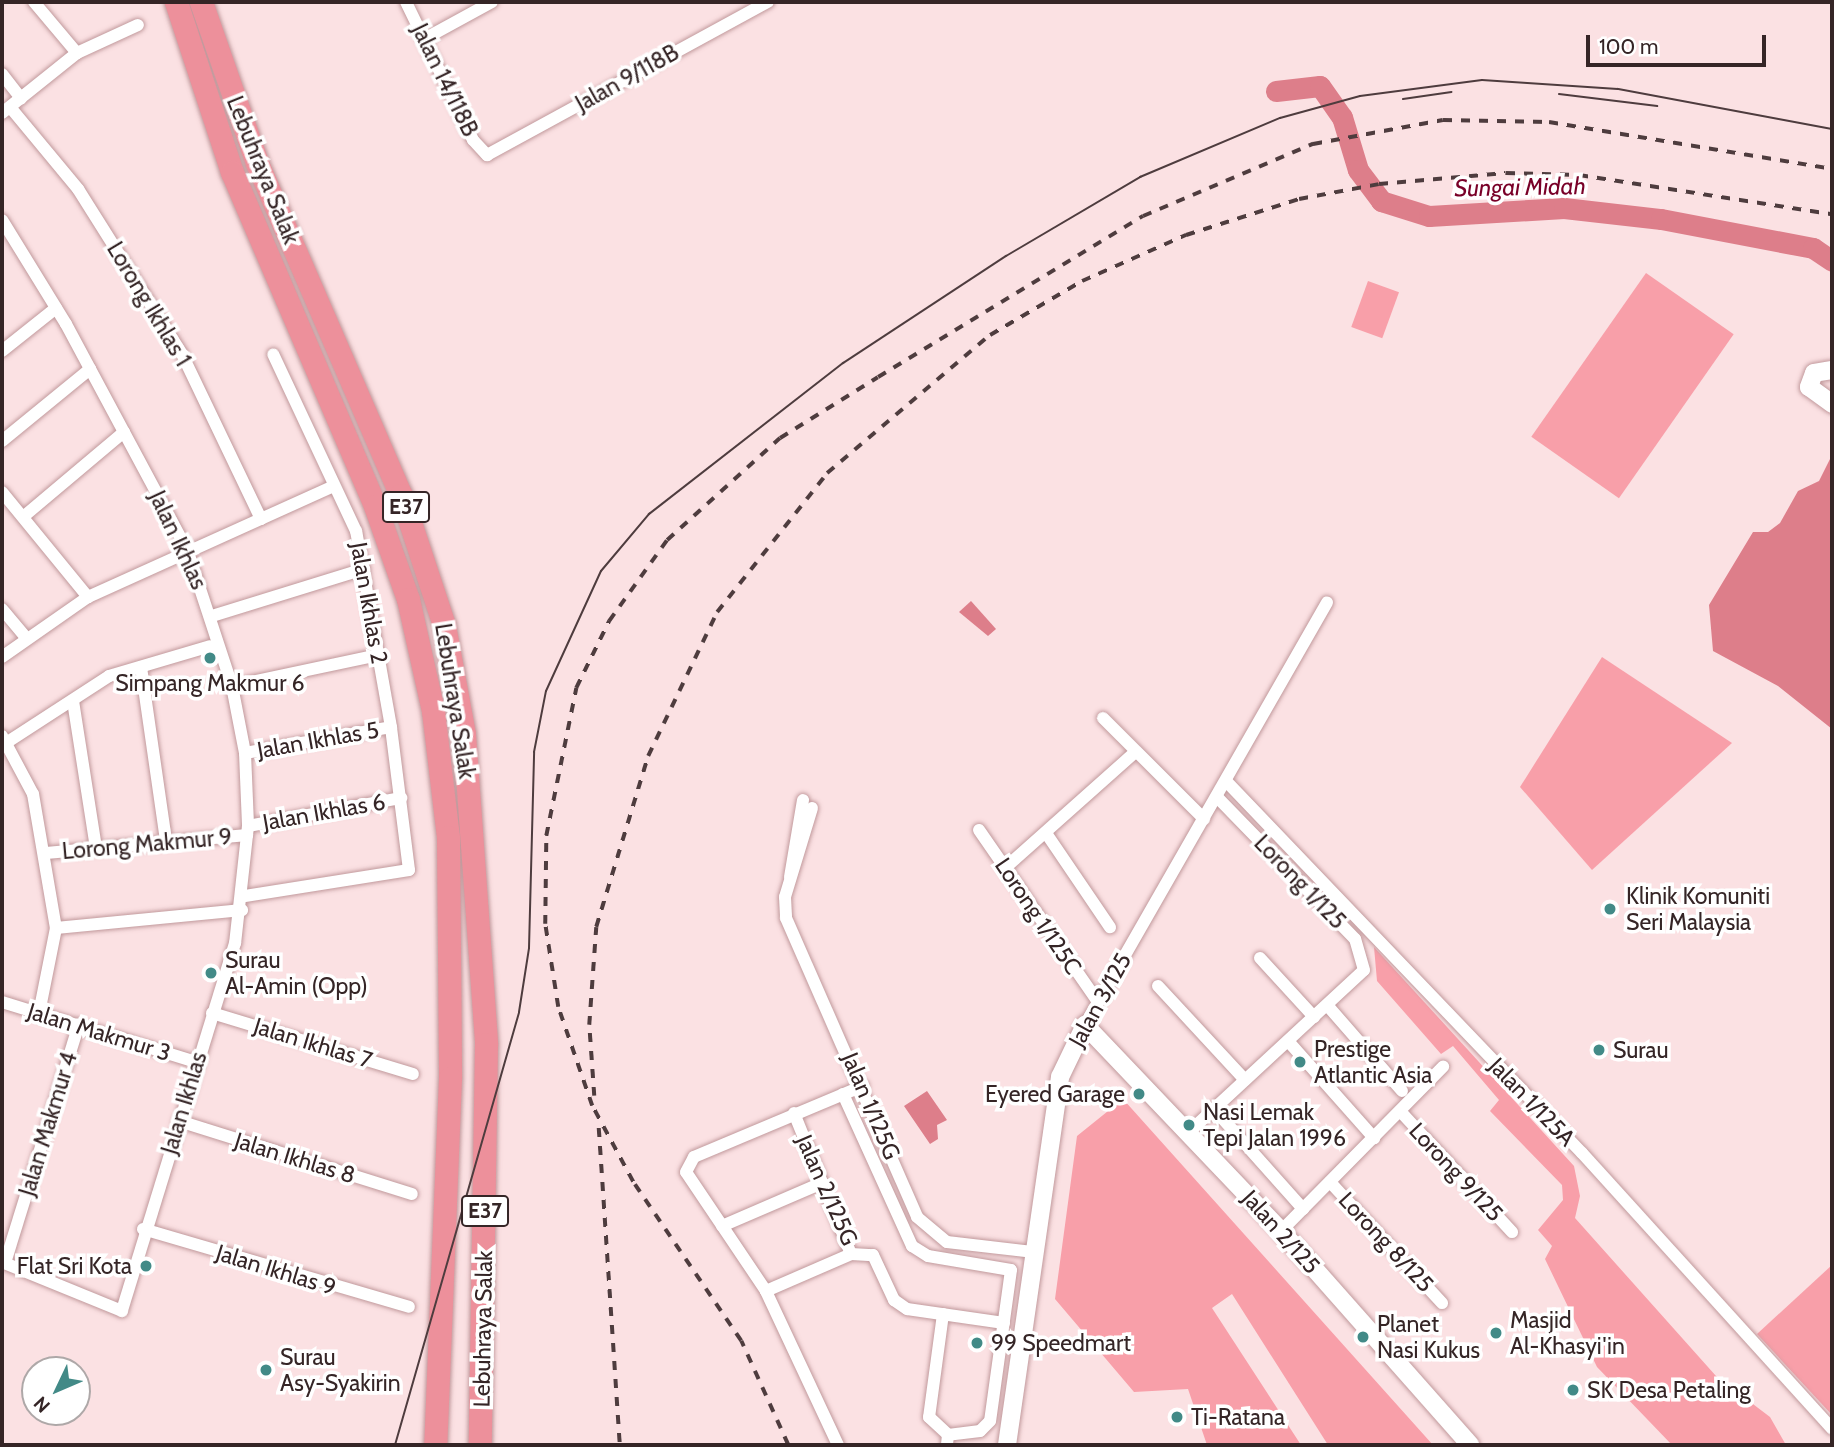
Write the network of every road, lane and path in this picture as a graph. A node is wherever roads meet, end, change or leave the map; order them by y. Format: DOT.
graph roads {
  1 [pos="33,2"];
  2 [pos="201,2"];
  3 [pos="406,2"];
  4 [pos="492,2"];
  5 [pos="768,2"];
  6 [pos="176,3"];
  7 [pos="138,25"];
  8 [pos="426,38"];
  9 [pos="77,53"];
  10 [pos="2,74"];
  11 [pos="21,98"];
  12 [pos="6,110"];
  13 [pos="487,155"];
  14 [pos="2,220"];
  15 [pos="13,237"];
  16 [pos="2,246"];
  17 [pos="56,308"];
  18 [pos="2,351"];
  19 [pos="273,354"];
  20 [pos="90,369"];
  21 [pos="1832,370"];
  22 [pos="1832,404"];
  23 [pos="124,432"];
  24 [pos="2,441"];
  25 [pos="334,486"];
  26 [pos="2,492"];
  27 [pos="23,517"];
  28 [pos="261,519"];
  29 [pos="188,552"];
  30 [pos="364,569"];
  31 [pos="88,597"];
  32 [pos="1327,602"];
  33 [pos="2,608"];
  34 [pos="212,616"];
  35 [pos="27,639"];
  36 [pos="210,646"];
  37 [pos="378,655"];
  38 [pos="2,657"];
  39 [pos="141,667"];
  40 [pos="232,686"];
  41 [pos="73,701"];
  42 [pos="1103,718"];
  43 [pos="391,727"];
  44 [pos="4,739"];
  45 [pos="245,753"];
  46 [pos="1134,753"];
  47 [pos="1226,781"];
  48 [pos="1217,797"];
  49 [pos="401,798"];
  50 [pos="806,808"];
  51 [pos="1203,819"];
  52 [pos="979,830"];
  53 [pos="247,831"];
  54 [pos="1045,833"];
  55 [pos="166,840"];
  56 [pos="96,848"];
  57 [pos="46,853"];
  58 [pos="1005,868"];
  59 [pos="245,895"];
  60 [pos="242,910"];
  61 [pos="1110,927"];
  62 [pos="56,928"];
  63 [pos="1260,958"];
  64 [pos="1158,986"];
  65 [pos="2,1002"];
  66 [pos="1098,1002"];
  67 [pos="1327,1005"];
  68 [pos="39,1013"];
  69 [pos="212,1013"];
  70 [pos="1314,1017"];
  71 [pos="79,1024"];
  72 [pos="1085,1025"];
  73 [pos="1288,1041"];
  74 [pos="196,1062"];
  75 [pos="1443,1067"];
  76 [pos="413,1074"];
  77 [pos="1245,1080"];
  78 [pos="863,1086"];
  79 [pos="1402,1091"];
  80 [pos="843,1094"];
  81 [pos="1214,1109"];
  82 [pos="1400,1111"];
  83 [pos="794,1113"];
  84 [pos="179,1121"];
  85 [pos="1189,1132"];
  86 [pos="1374,1138"];
  87 [pos="1330,1182"];
  88 [pos="822,1183"];
  89 [pos="412,1194"];
  90 [pos="1303,1209"];
  91 [pos="722,1226"];
  92 [pos="143,1229"];
  93 [pos="1281,1231"];
  94 [pos="1512,1232"];
  95 [pos="1034,1252"];
  96 [pos="851,1254"];
  97 [pos="4,1262"];
  98 [pos="766,1291"];
  99 [pos="1442,1303"];
  100 [pos="410,1307"];
  101 [pos="943,1314"];
  102 [pos="1004,1323"];
  103 [pos="1832,1429"];
  104 [pos="948,1440"];
  105 [pos="435,1445"];
  106 [pos="480,1445"];
  107 [pos="838,1445"];
  108 [pos="1007,1445"];
  109 [pos="1470,1445"];
  1 -- 9 [label="street"];
  2 -- 106 [label="highway, Lebuhraya Salak / E37"];
  3 -- 8 [label="street, Jalan 14/118B"];
  4 -- 8 [label="street"];
  5 -- 13 [label="street, Jalan 9/118B"];
  6 -- 105 [label="highway, Lebuhraya Salak / E37"];
  7 -- 9 [label="street"];
  8 -- 13 [label="street, Jalan 14/118B"];
  9 -- 11 [label="street"];
  10 -- 11 [label="street"];
  11 -- 12 [label="street"];
  12 -- 28 [label="street, Lorong Ikhlas 1"];
  14 -- 15 [label="street, Jalan Ikhlas"];
  15 -- 16 [label="street"];
  15 -- 17 [label="street, Jalan Ikhlas"];
  17 -- 18 [label="street"];
  17 -- 20 [label="street, Jalan Ikhlas"];
  19 -- 25 [label="street, Jalan Ikhlas 2"];
  20 -- 23 [label="street, Jalan Ikhlas"];
  20 -- 24 [label="street"];
  21 -- 22 [label="street"];
  23 -- 27 [label="street"];
  23 -- 29 [label="street, Jalan Ikhlas"];
  25 -- 28 [label="street"];
  25 -- 30 [label="street, Jalan Ikhlas 2"];
  26 -- 27 [label="street"];
  27 -- 31 [label="street"];
  28 -- 29 [label="street"];
  29 -- 31 [label="street"];
  29 -- 34 [label="street, Jalan Ikhlas"];
  30 -- 34 [label="street"];
  30 -- 37 [label="street, Jalan Ikhlas 2"];
  31 -- 35 [label="street"];
  32 -- 47 [label="street, Jalan 3/125"];
  33 -- 35 [label="street"];
  34 -- 40 [label="street, Jalan Ikhlas"];
  35 -- 38 [label="street"];
  36 -- 39 [label="street"];
  37 -- 40 [label="street"];
  37 -- 43 [label="street, Jalan Ikhlas 2"];
  39 -- 41 [label="street"];
  39 -- 55 [label="street"];
  40 -- 45 [label="street, Jalan Ikhlas"];
  41 -- 44 [label="street"];
  41 -- 56 [label="street"];
  42 -- 46 [label="street"];
  43 -- 45 [label="street, Jalan Ikhlas 5"];
  43 -- 49 [label="street, Jalan Ikhlas 2"];
  44 -- 57 [label="street"];
  45 -- 53 [label="street, Jalan Ikhlas"];
  46 -- 51 [label="street"];
  46 -- 54 [label="street"];
  47 -- 48 [label="street, Jalan 3/125"];
  47 -- 103 [label="street, Jalan 1/125A"];
  48 -- 51 [label="street, Jalan 3/125"];
  48 -- 67 [label="street, Lorong 1/125"];
  49 -- 53 [label="street, Jalan Ikhlas 6"];
  49 -- 59 [label="street, Jalan Ikhlas 2"];
  50 -- 78 [label="street, Jalan 1/125G"];
  51 -- 66 [label="street, Jalan 3/125"];
  52 -- 58 [label="street, Lorong 1/125C"];
  53 -- 55 [label="street, Lorong Makmur 9"];
  53 -- 59 [label="street, Jalan Ikhlas"];
  54 -- 58 [label="street"];
  54 -- 61 [label="street"];
  55 -- 56 [label="street, Lorong Makmur 9"];
  56 -- 57 [label="street, Lorong Makmur 9"];
  57 -- 62 [label="street"];
  58 -- 66 [label="street, Lorong 1/125C"];
  59 -- 60 [label="street, Jalan Ikhlas"];
  60 -- 62 [label="street"];
  60 -- 69 [label="street, Jalan Ikhlas"];
  62 -- 68 [label="street"];
  63 -- 70 [label="street"];
  64 -- 77 [label="street"];
  65 -- 68 [label="street, Jalan Makmur 3"];
  66 -- 72 [label="street, Jalan 3/125"];
  67 -- 70 [label="street"];
  67 -- 79 [label="street"];
  68 -- 71 [label="street, Jalan Makmur 3"];
  69 -- 74 [label="street, Jalan Ikhlas"];
  69 -- 76 [label="street, Jalan Ikhlas 7"];
  70 -- 73 [label="street"];
  71 -- 74 [label="street, Jalan Makmur 3"];
  71 -- 97 [label="street, Jalan Makmur 4"];
  72 -- 85 [label="street, Jalan 2/125"];
  72 -- 95 [label="street, Jalan 3/125"];
  73 -- 77 [label="street"];
  73 -- 86 [label="street"];
  74 -- 84 [label="street, Jalan Ikhlas"];
  75 -- 82 [label="street"];
  77 -- 81 [label="street"];
  78 -- 80 [label="street"];
  78 -- 95 [label="street, Jalan 1/125G"];
  80 -- 83 [label="street"];
  80 -- 102 [label="street"];
  81 -- 85 [label="street"];
  81 -- 90 [label="street"];
  82 -- 86 [label="street"];
  82 -- 94 [label="street, Lorong 9/125"];
  83 -- 88 [label="street, Jalan 2/125G"];
  83 -- 91 [label="street"];
  84 -- 89 [label="street, Jalan Ikhlas 8"];
  84 -- 92 [label="street, Jalan Ikhlas"];
  85 -- 93 [label="street, Jalan 2/125"];
  86 -- 87 [label="street"];
  87 -- 90 [label="street"];
  87 -- 99 [label="street, Lorong 8/125"];
  88 -- 91 [label="street"];
  88 -- 96 [label="street, Jalan 2/125G"];
  90 -- 93 [label="street"];
  91 -- 98 [label="street"];
  92 -- 97 [label="street, Jalan Ikhlas"];
  92 -- 100 [label="street, Jalan Ikhlas 9"];
  93 -- 109 [label="street, Jalan 2/125"];
  95 -- 108 [label="street, Jalan 3/125"];
  96 -- 98 [label="street"];
  96 -- 101 [label="street, Jalan 2/125G"];
  98 -- 107 [label="street"];
  101 -- 102 [label="street, Jalan 2/125G"];
  101 -- 104 [label="street"];
  102 -- 104 [label="street"];
}
